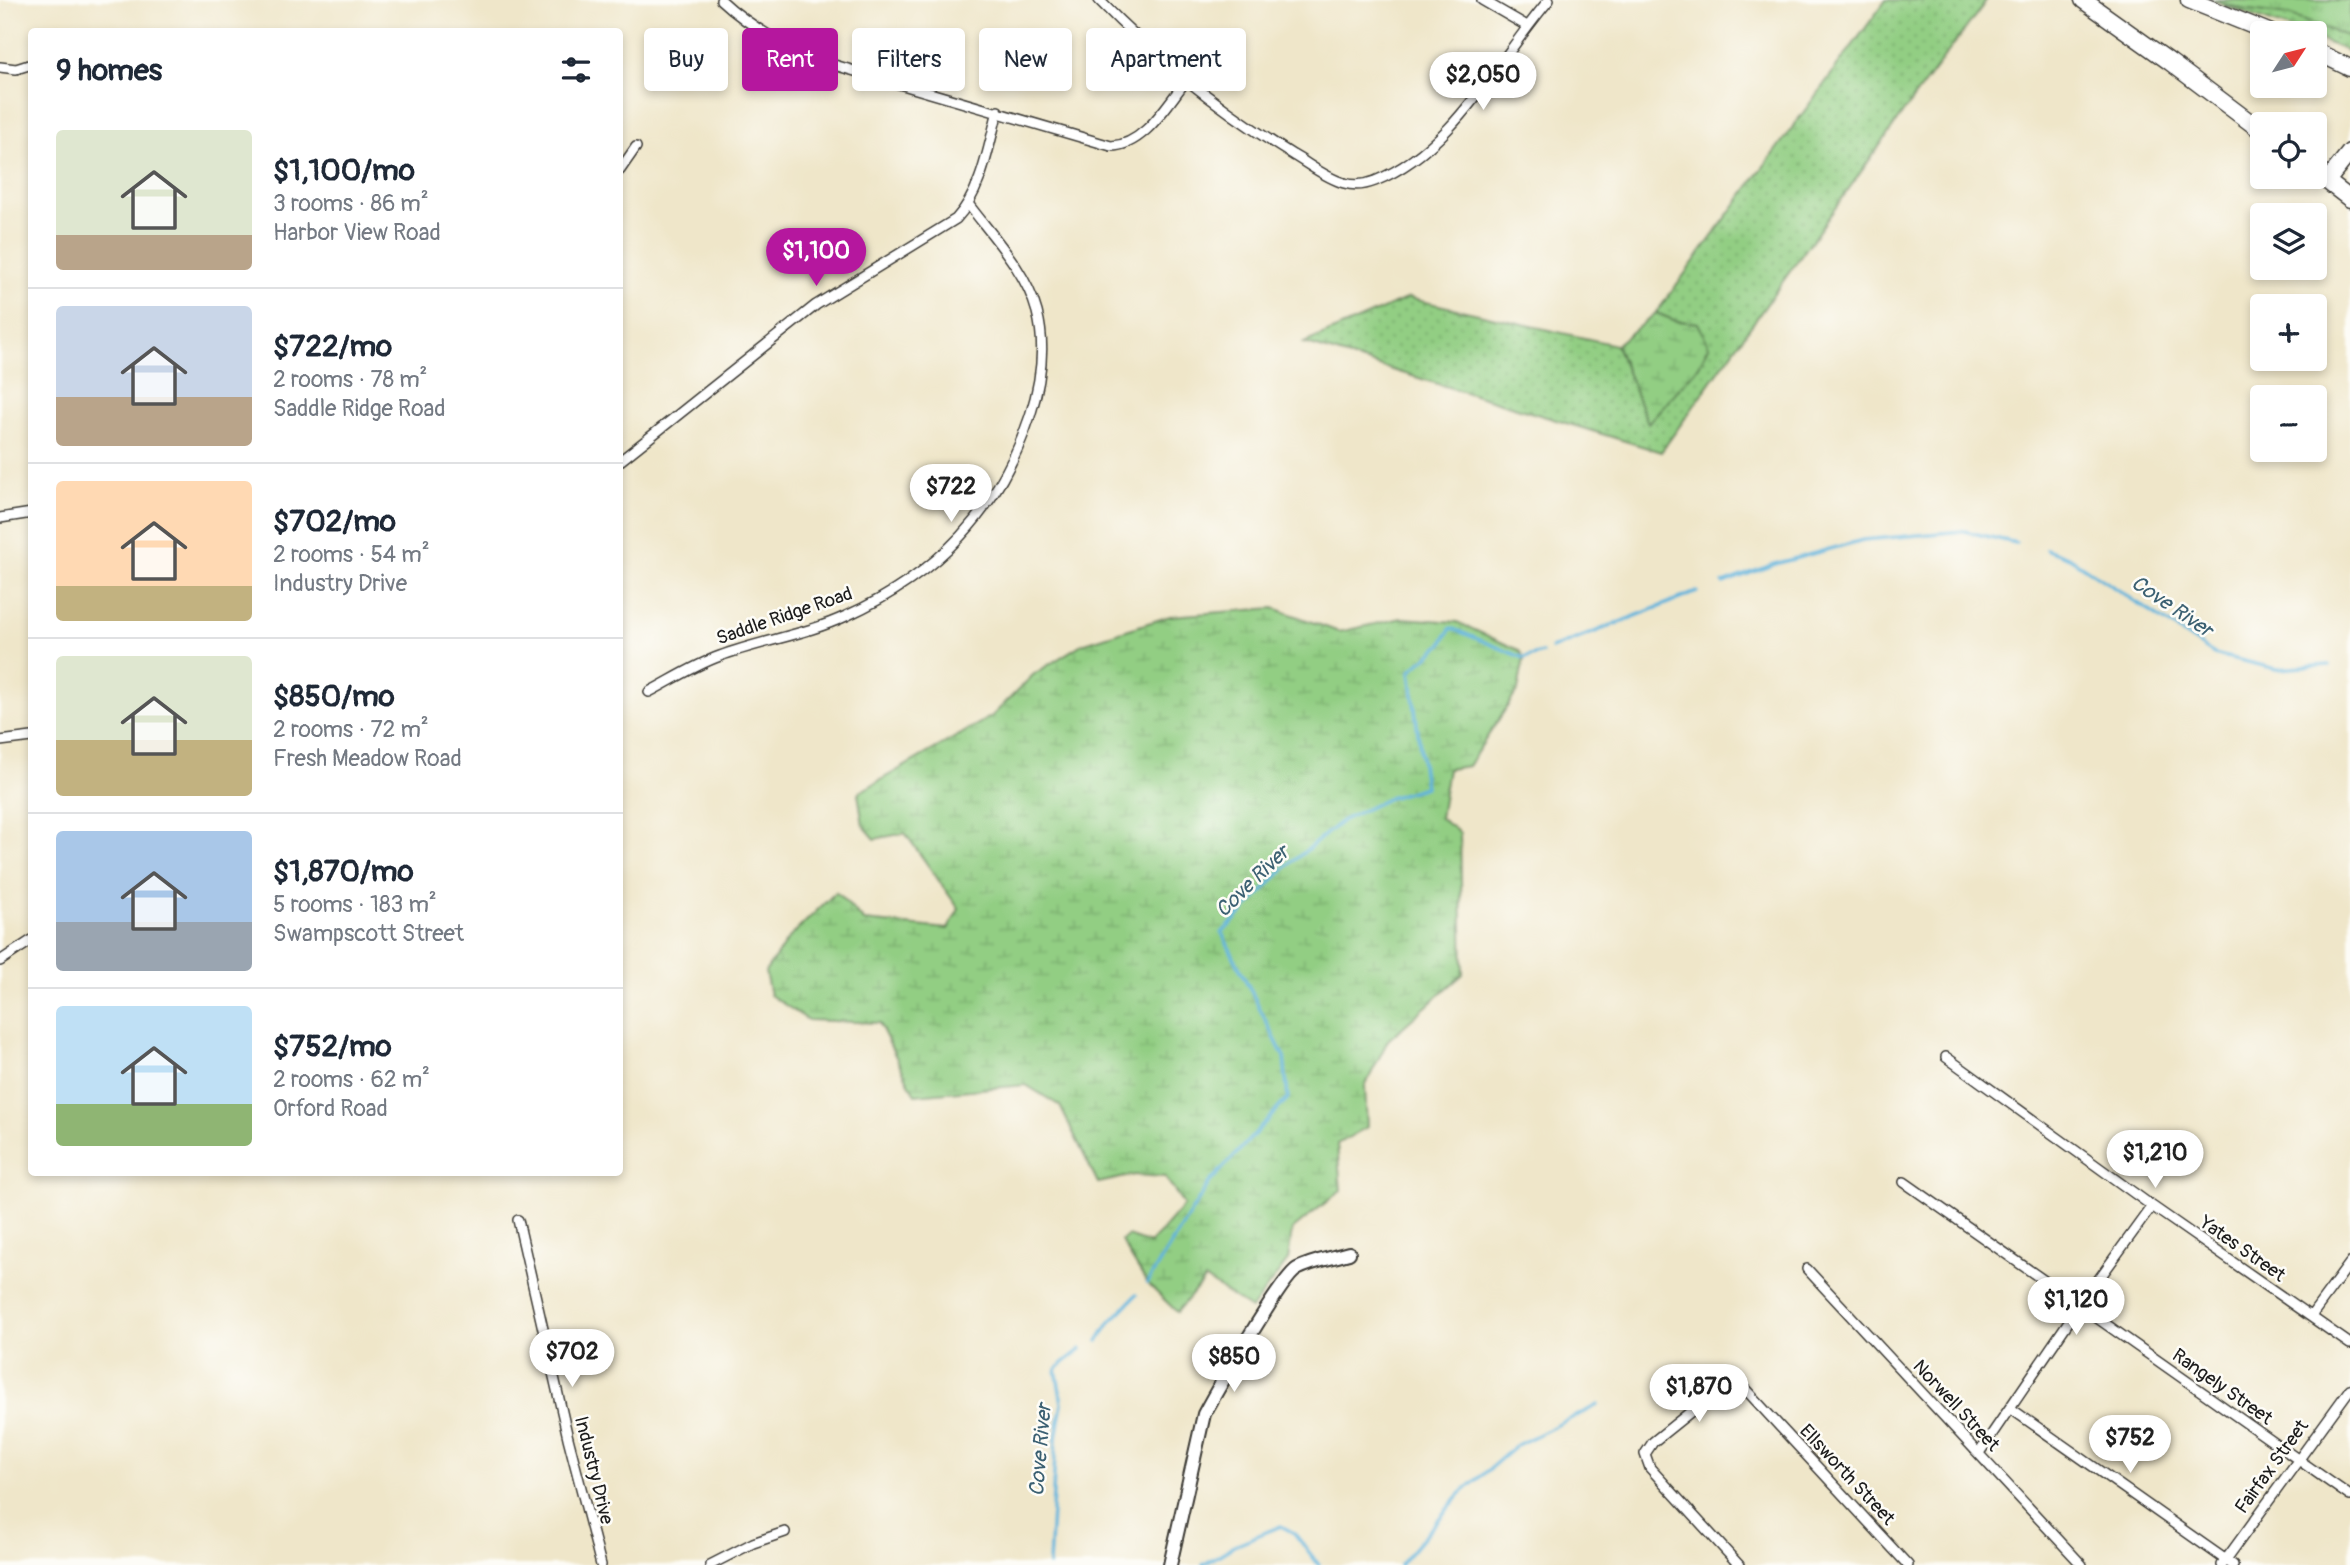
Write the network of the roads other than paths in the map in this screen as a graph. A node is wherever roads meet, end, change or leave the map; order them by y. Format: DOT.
graph roads {
  1 [pos="721,0"];
  2 [pos="1099,0"];
  3 [pos="1482,0"];
  4 [pos="1549,0"];
  5 [pos="2083,0"];
  6 [pos="2189,0"];
  7 [pos="2250,25"];
  8 [pos="1527,26"];
  9 [pos="1126,28"];
  10 [pos="2328,57"];
  11 [pos="28,65"];
  12 [pos="0,67"];
  13 [pos="2350,68"];
  14 [pos="1178,91"];
  15 [pos="1199,91"];
  16 [pos="998,111"];
  17 [pos="2250,122"];
  18 [pos="636,147"];
  19 [pos="2350,152"];
  20 [pos="623,166"];
  21 [pos="2327,172"];
  22 [pos="2327,181"];
  23 [pos="2349,196"];
  24 [pos="969,205"];
  25 [pos="623,459"];
  26 [pos="28,514"];
  27 [pos="0,518"];
  28 [pos="649,692"];
  29 [pos="28,738"];
  30 [pos="0,741"];
  31 [pos="28,943"];
  32 [pos="0,961"];
  33 [pos="1946,1057"];
  34 [pos="1904,1182"];
  35 [pos="2152,1206"];
  36 [pos="518,1220"];
  37 [pos="1349,1253"];
  38 [pos="2350,1262"];
  39 [pos="1807,1269"];
  40 [pos="2080,1305"];
  41 [pos="2311,1316"];
  42 [pos="2350,1344"];
  43 [pos="2350,1389"];
  44 [pos="2010,1408"];
  45 [pos="1979,1453"];
  46 [pos="2297,1460"];
  47 [pos="2350,1496"];
  48 [pos="785,1532"];
  49 [pos="2227,1563"];
  50 [pos="601,1565"];
  51 [pos="710,1565"];
  52 [pos="1170,1565"];
  53 [pos="1739,1565"];
  54 [pos="1908,1565"];
  55 [pos="2082,1565"];
  1 -- 16 [label="street"];
  2 -- 9 [label="street"];
  3 -- 8 [label="street"];
  4 -- 8 [label="street"];
  5 -- 17 [label="highway"];
  6 -- 7 [label="highway"];
  8 -- 15 [label="street"];
  10 -- 13 [label="highway"];
  11 -- 12 [label="street"];
  14 -- 16 [label="street"];
  16 -- 24 [label="street"];
  18 -- 20 [label="street"];
  19 -- 21 [label="highway"];
  22 -- 23 [label="highway"];
  24 -- 25 [label="street"];
  24 -- 28 [label="street, Saddle Ridge Road"];
  26 -- 27 [label="street"];
  29 -- 30 [label="street"];
  31 -- 32 [label="street"];
  33 -- 35 [label="street, Yates Street"];
  34 -- 40 [label="street, Rangely Street"];
  35 -- 40 [label="street"];
  35 -- 41 [label="street, Yates Street"];
  36 -- 50 [label="street, Industry Drive"];
  37 -- 52 [label="street"];
  38 -- 41 [label="street"];
  39 -- 45 [label="street, Norwell Street"];
  40 -- 44 [label="street"];
  40 -- 46 [label="street, Rangely Street"];
  41 -- 42 [label="street, Yates Street"];
  43 -- 46 [label="street, Fairfax Street"];
  44 -- 45 [label="street"];
  44 -- 49 [label="street"];
  45 -- 55 [label="street, Norwell Street"];
  46 -- 47 [label="street, Rangely Street"];
  46 -- 49 [label="street, Fairfax Street"];
  48 -- 51 [label="street"];
  53 -- 54 [label="street, Ellsworth Street"];
}
